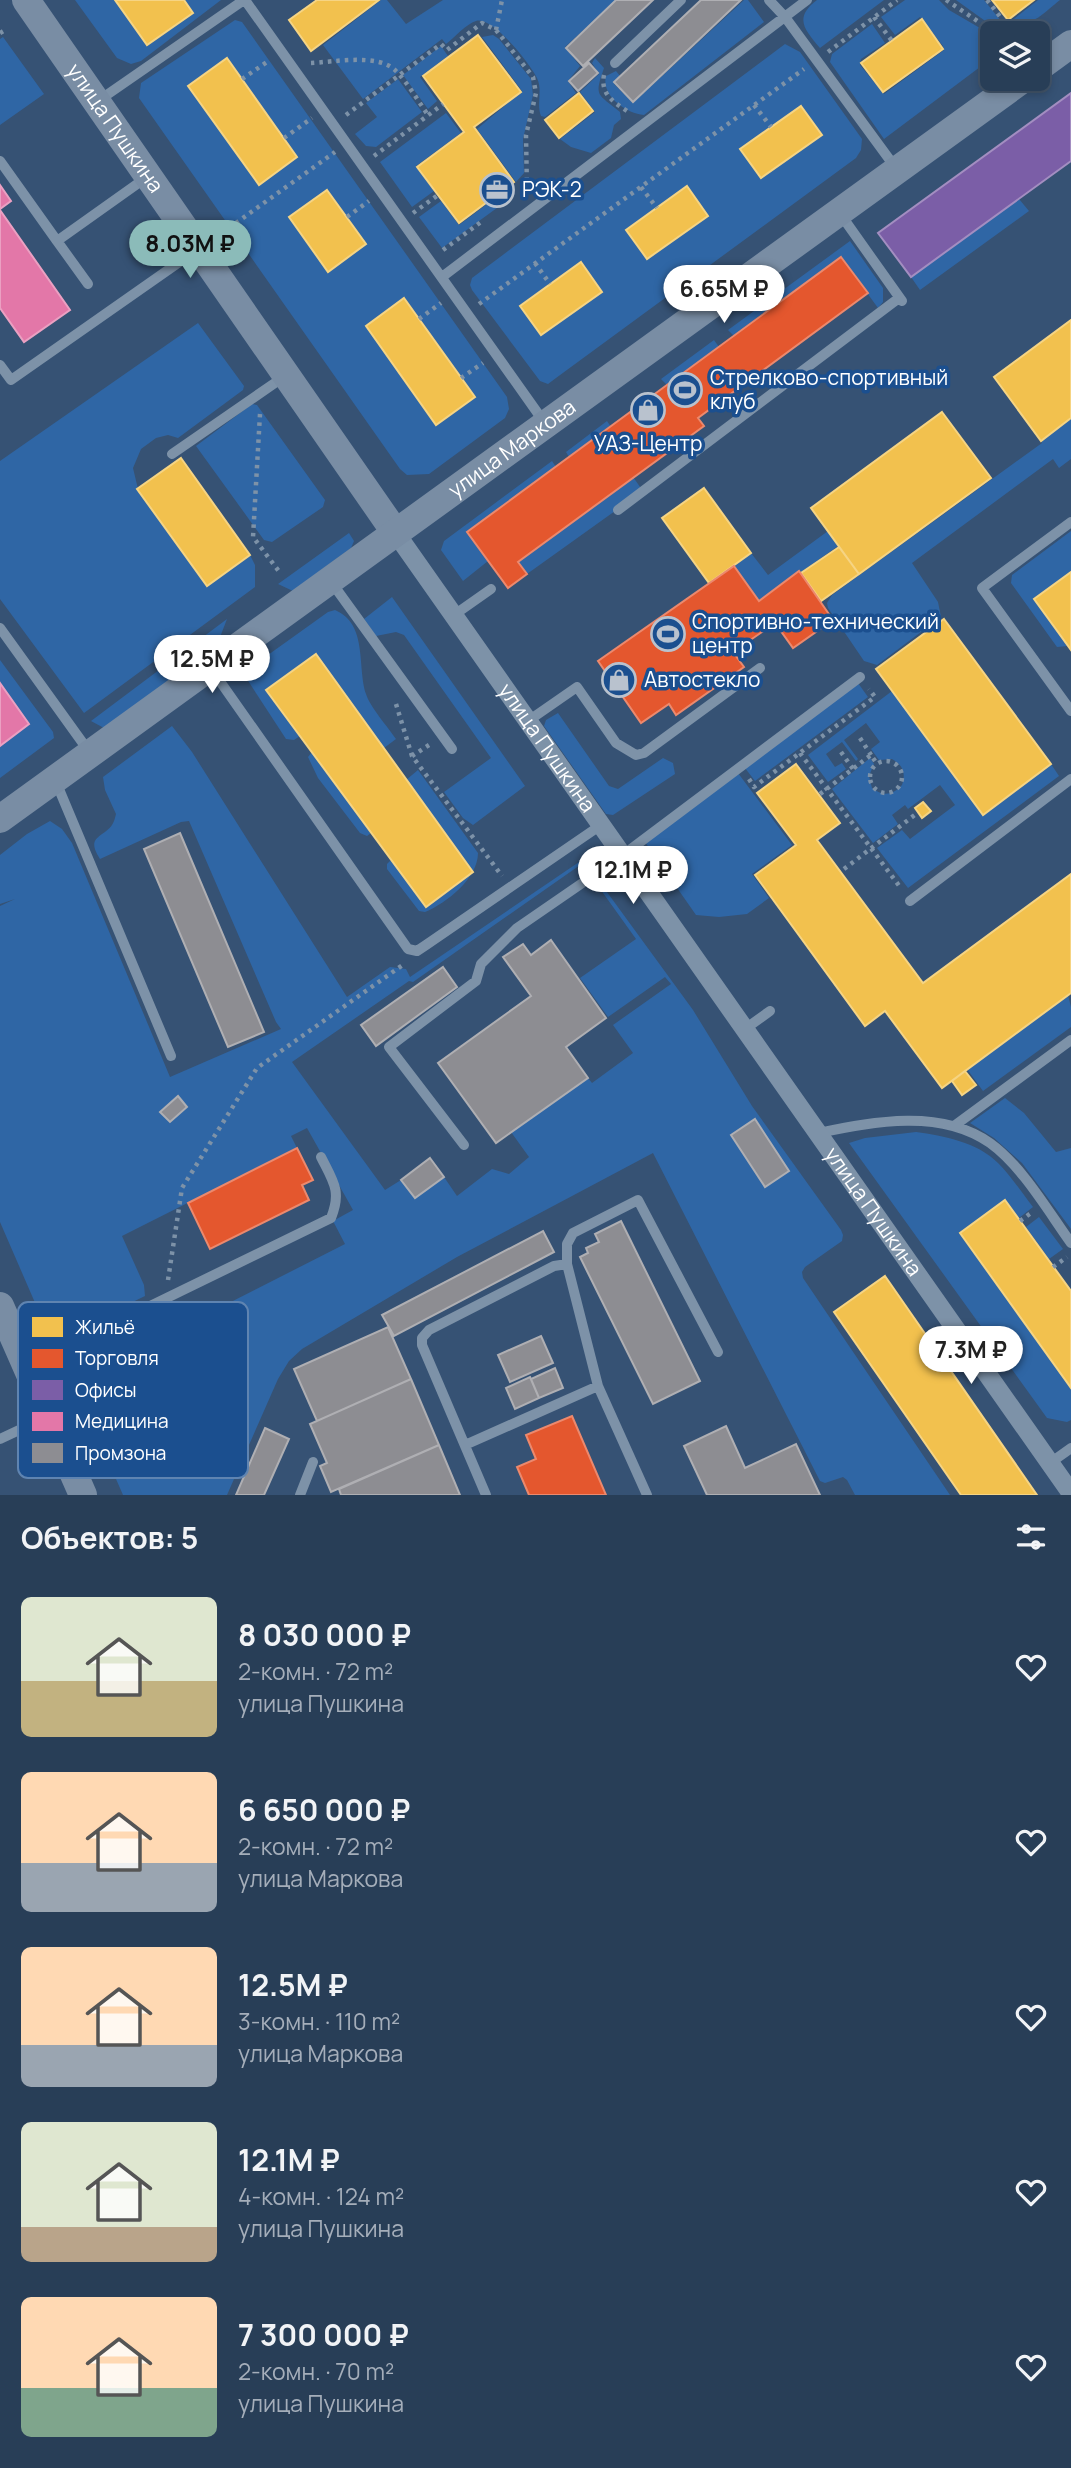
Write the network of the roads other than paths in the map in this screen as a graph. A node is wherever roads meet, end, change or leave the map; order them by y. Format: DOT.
graph roads {
  1 [pos="26,0"];
  2 [pos="245,0"];
  3 [pos="681,0"];
  4 [pos="769,0"];
  5 [pos="807,0"];
  6 [pos="785,17"];
  7 [pos="1071,44"];
  8 [pos="1050,59"];
  9 [pos="615,63"];
  10 [pos="1006,91"];
  11 [pos="98,101"];
  12 [pos="0,160"];
  13 [pos="897,170"];
  14 [pos="149,176"];
  15 [pos="839,212"];
  16 [pos="57,241"];
  17 [pos="198,248"];
  18 [pos="442,277"];
  19 [pos="88,284"];
  20 [pos="0,365"];
  21 [pos="285,376"];
  22 [pos="545,424"];
  23 [pos="173,454"];
  24 [pos="618,510"];
  25 [pos="1071,522"];
  26 [pos="395,532"];
  27 [pos="330,580"];
  28 [pos="491,589"];
  29 [pos="454,615"];
  30 [pos="0,628"];
  31 [pos="210,667"];
  32 [pos="760,668"];
  33 [pos="860,677"];
  34 [pos="1071,712"];
  35 [pos="528,721"];
  36 [pos="452,749"];
  37 [pos="90,754"];
  38 [pos="54,779"];
  39 [pos="1071,779"];
  40 [pos="0,819"];
  41 [pos="601,825"];
  42 [pos="623,855"];
  43 [pos="910,901"];
  44 [pos="770,1011"];
  45 [pos="745,1029"];
  46 [pos="1071,1040"];
  47 [pos="171,1056"];
  48 [pos="954,1126"];
  49 [pos="818,1133"];
  50 [pos="464,1144"];
  51 [pos="321,1157"];
  52 [pos="1071,1243"];
  53 [pos="567,1264"];
  54 [pos="157,1302"];
  55 [pos="0,1306"];
  56 [pos="718,1352"];
  57 [pos="17,1353"];
  58 [pos="598,1385"];
  59 [pos="18,1430"];
  60 [pos="0,1439"];
  61 [pos="465,1445"];
  62 [pos="1071,1448"];
  63 [pos="313,1462"];
  64 [pos="1050,1463"];
  65 [pos="75,1478"];
  66 [pos="1071,1493"];
  67 [pos="83,1495"];
  68 [pos="300,1495"];
  69 [pos="486,1495"];
  70 [pos="647,1495"];
  1 -- 11 [label="street, улица Пушкина"];
  2 -- 11 [label="lane"];
  2 -- 18 [label="lane"];
  3 -- 9 [label="lane"];
  4 -- 6 [label="lane"];
  5 -- 6 [label="lane"];
  6 -- 13 [label="lane"];
  6 -- 18 [label="lane"];
  7 -- 8 [label="street"];
  10 -- 13 [label="street, улица Маркова"];
  11 -- 14 [label="street, улица Пушкина"];
  12 -- 16 [label="lane"];
  13 -- 15 [label="street, улица Маркова"];
  14 -- 16 [label="lane"];
  14 -- 17 [label="street, улица Пушкина"];
  15 -- 22 [label="street, улица Маркова"];
  15 -- 24 [label="lane"];
  16 -- 19 [label="lane"];
  17 -- 20 [label="lane"];
  17 -- 21 [label="street, улица Пушкина"];
  18 -- 22 [label="lane"];
  21 -- 23 [label="lane"];
  21 -- 26 [label="street, улица Пушкина"];
  22 -- 26 [label="street, улица Маркова"];
  25 -- 34 [label="lane"];
  26 -- 27 [label="street, улица Маркова"];
  26 -- 29 [label="street, улица Пушкина"];
  27 -- 31 [label="street, улица Маркова"];
  27 -- 36 [label="lane"];
  28 -- 29 [label="lane"];
  29 -- 35 [label="street, улица Пушкина"];
  30 -- 37 [label="lane"];
  31 -- 37 [label="street, улица Маркова"];
  31 -- 41 [label="lane"];
  32 -- 35 [label="lane"];
  33 -- 42 [label="lane"];
  35 -- 41 [label="street, улица Пушкина"];
  37 -- 38 [label="street, улица Маркова"];
  38 -- 40 [label="street, улица Маркова"];
  38 -- 47 [label="lane"];
  39 -- 43 [label="lane"];
  41 -- 42 [label="street, улица Пушкина"];
  42 -- 45 [label="street, улица Пушкина"];
  42 -- 50 [label="lane"];
  44 -- 45 [label="lane"];
  45 -- 49 [label="street, улица Пушкина"];
  46 -- 48 [label="lane"];
  48 -- 49 [label="lane"];
  48 -- 52 [label="lane"];
  49 -- 64 [label="street, улица Пушкина"];
  51 -- 54 [label="lane"];
  53 -- 56 [label="lane"];
  53 -- 58 [label="lane"];
  53 -- 61 [label="lane"];
  55 -- 57 [label="street"];
  58 -- 61 [label="lane"];
  58 -- 70 [label="lane"];
  59 -- 60 [label="lane"];
  61 -- 69 [label="lane"];
  62 -- 64 [label="lane"];
  63 -- 68 [label="lane"];
  64 -- 66 [label="street, улица Пушкина"];
  65 -- 67 [label="street"];
}
